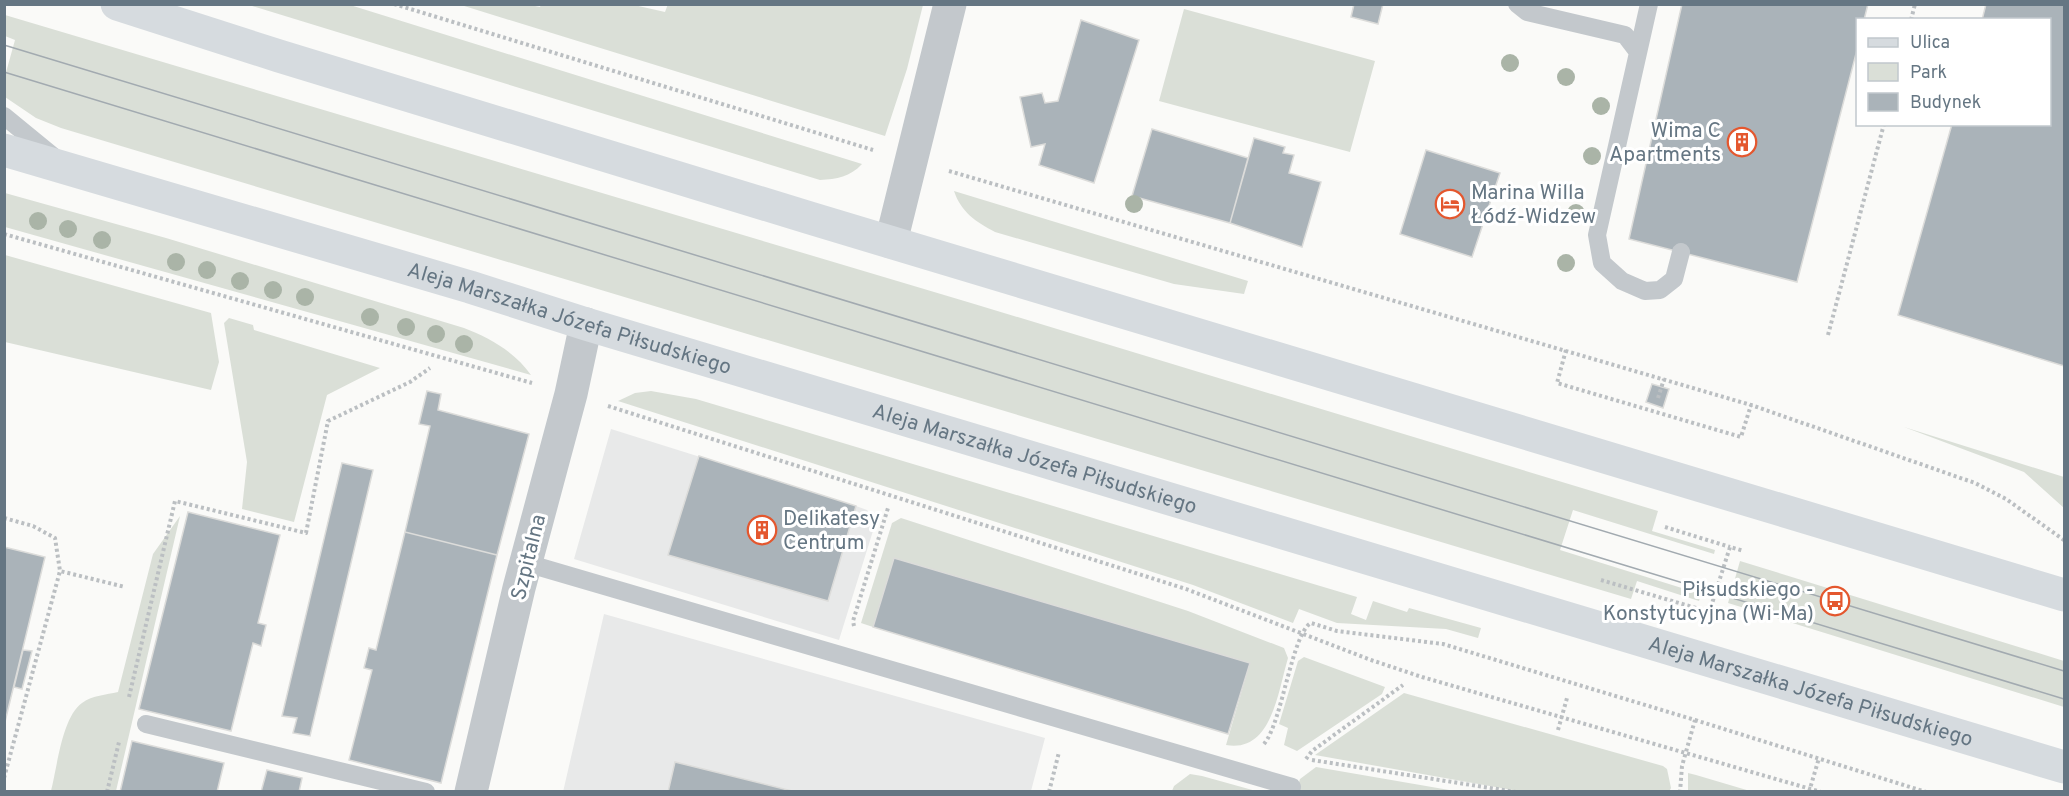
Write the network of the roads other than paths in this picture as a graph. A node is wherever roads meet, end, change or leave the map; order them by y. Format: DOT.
graph roads {
  1 [pos="117,4"];
  2 [pos="950,4"];
  3 [pos="1516,4"];
  4 [pos="1649,4"];
  5 [pos="1644,29"];
  6 [pos="1624,35"];
  7 [pos="1638,52"];
  8 [pos="4,116"];
  9 [pos="4,150"];
  10 [pos="70,170"];
  11 [pos="891,242"];
  12 [pos="1681,252"];
  13 [pos="586,324"];
  14 [pos="526,563"];
  15 [pos="2064,595"];
  16 [pos="146,724"];
  17 [pos="2064,767"];
  18 [pos="1292,787"];
  19 [pos="426,792"];
  20 [pos="471,792"];
  1 -- 11 [label="main road"];
  2 -- 11 [label="street"];
  3 -- 6 [label="lane"];
  4 -- 5 [label="lane"];
  5 -- 6 [label="lane"];
  5 -- 7 [label="lane"];
  6 -- 7 [label="lane"];
  7 -- 12 [label="lane"];
  8 -- 10 [label="lane"];
  9 -- 10 [label="main road, Aleja Marszałka Józefa Piłsudskiego"];
  10 -- 13 [label="main road, Aleja Marszałka Józefa Piłsudskiego"];
  11 -- 15 [label="main road"];
  13 -- 14 [label="street, Szpitalna"];
  13 -- 17 [label="main road, Aleja Marszałka Józefa Piłsudskiego"];
  14 -- 18 [label="lane"];
  14 -- 20 [label="street, Szpitalna"];
  16 -- 19 [label="lane"];
}
